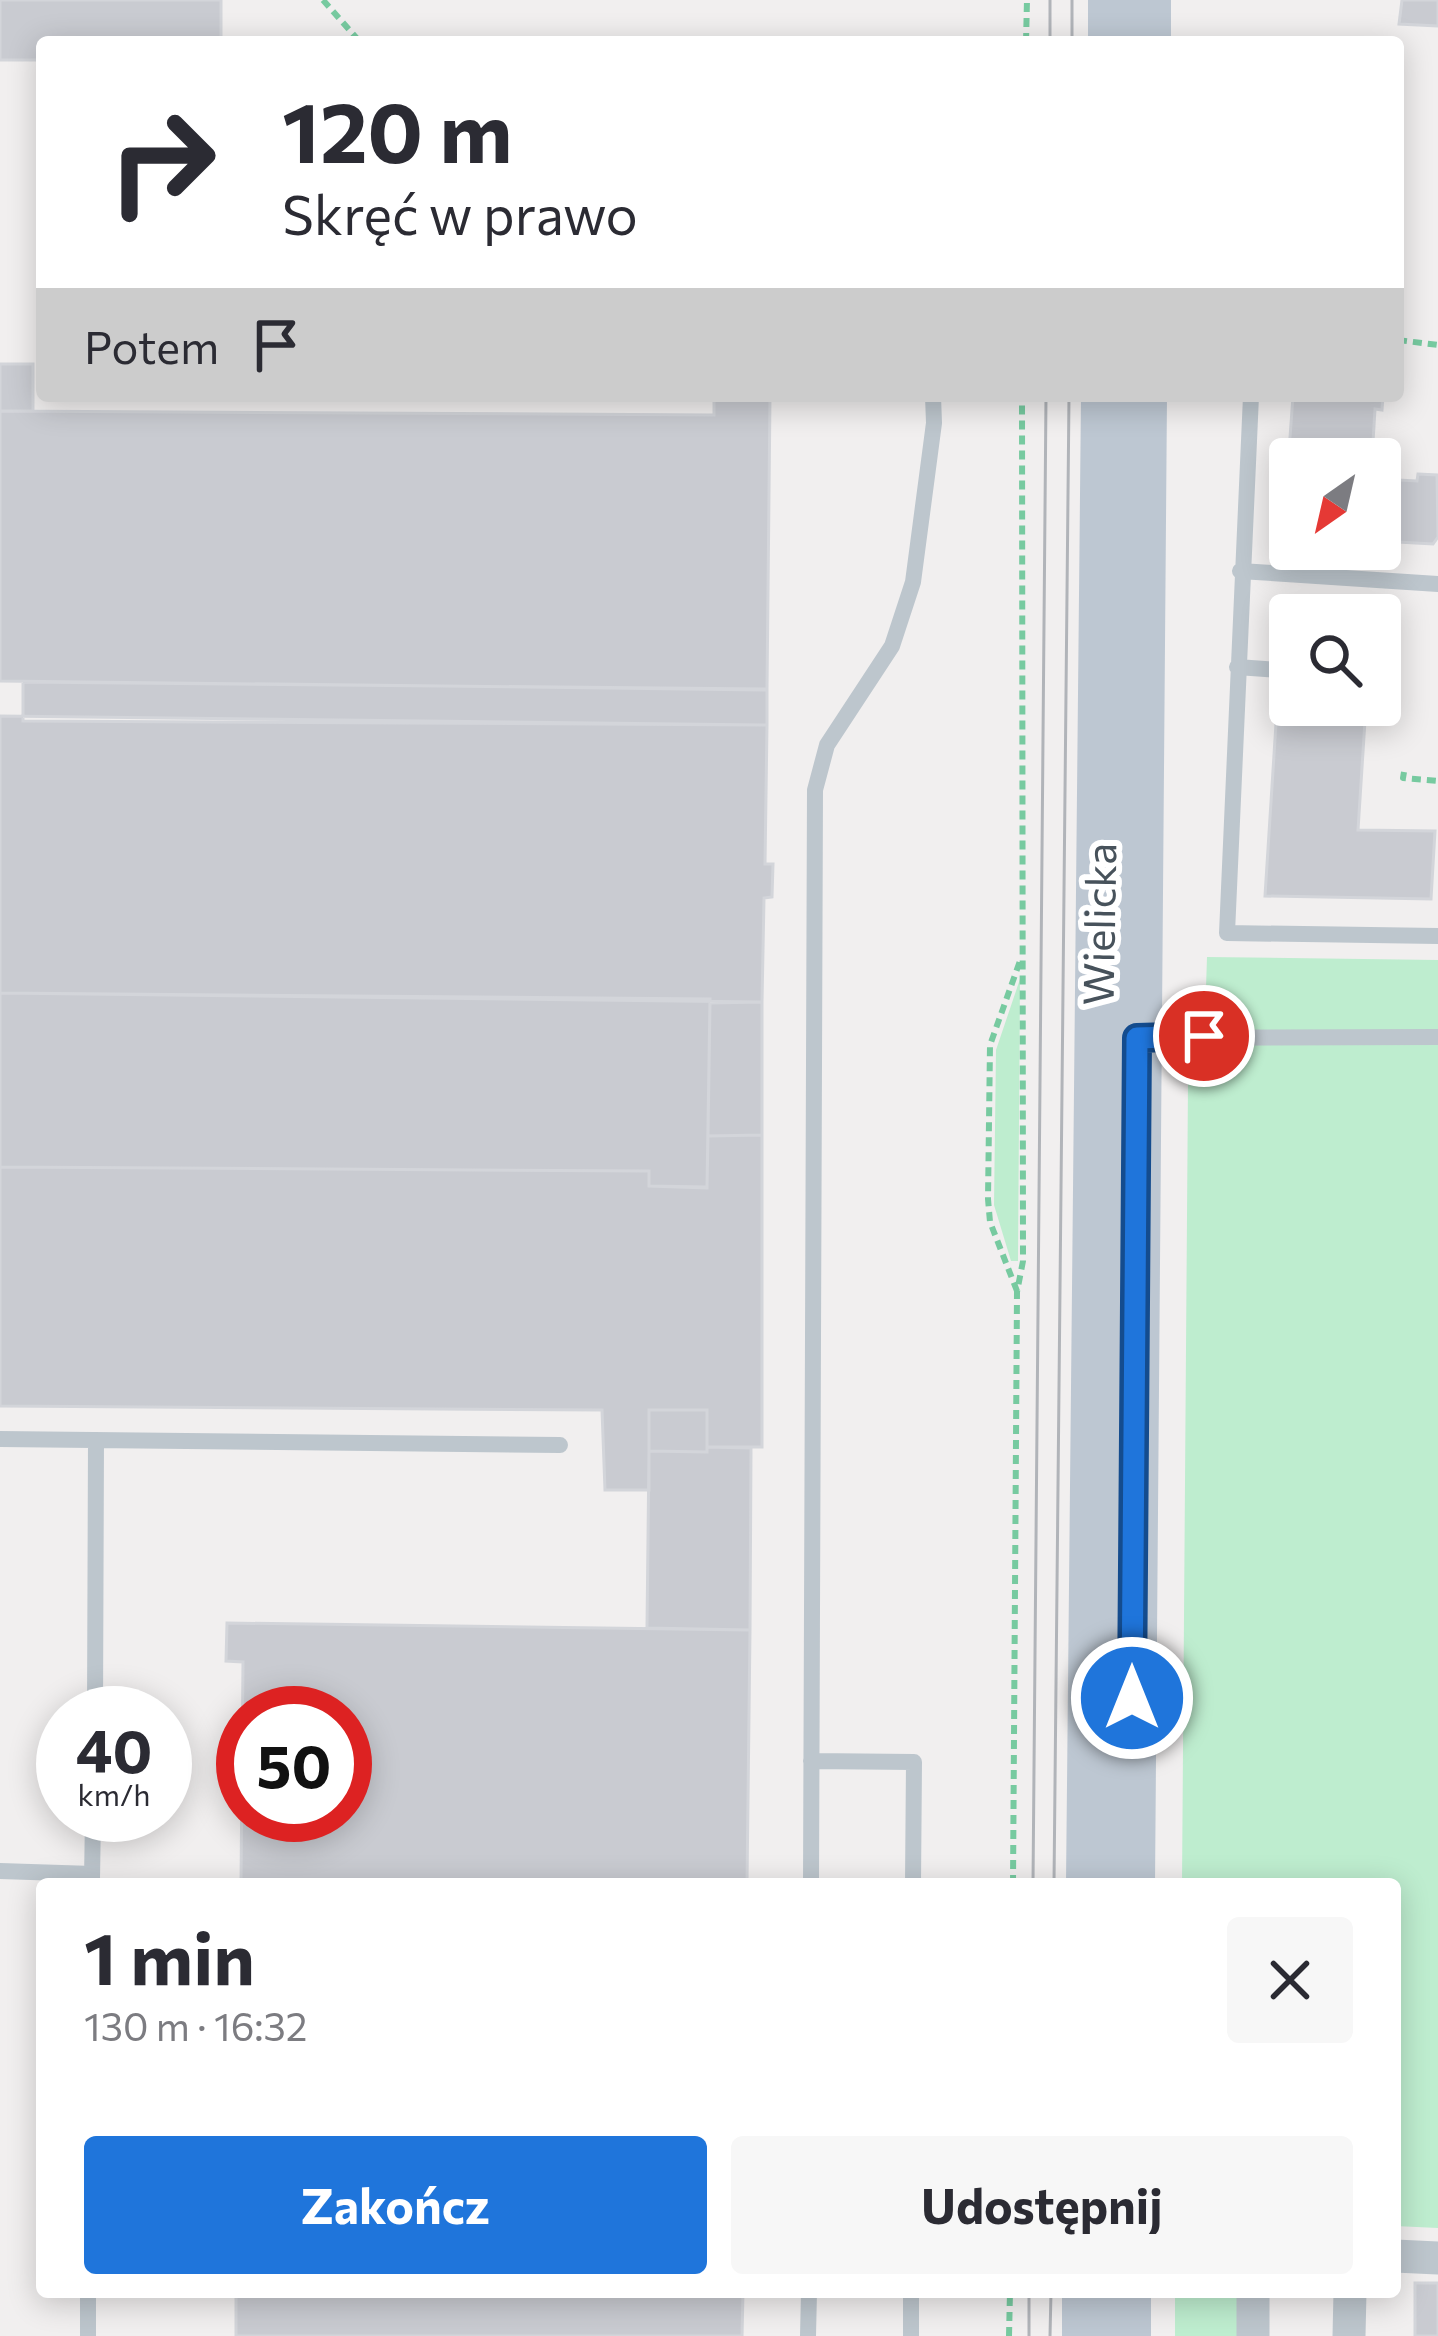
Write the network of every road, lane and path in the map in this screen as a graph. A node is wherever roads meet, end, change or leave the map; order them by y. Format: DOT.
graph roads {
  1 [pos="322,0"];
  2 [pos="1027,0"];
  3 [pos="1112,0"];
  4 [pos="1147,0"];
  5 [pos="355,36"];
  6 [pos="1026,36"];
  7 [pos="1112,36"];
  8 [pos="1147,36"];
  9 [pos="1404,341"];
  10 [pos="1438,345"];
  11 [pos="932,402"];
  12 [pos="1022,402"];
  13 [pos="1105,402"];
  14 [pos="1143,402"];
  15 [pos="1251,402"];
  16 [pos="1240,571"];
  17 [pos="1438,584"];
  18 [pos="1237,667"];
  19 [pos="1269,669"];
  20 [pos="1404,772"];
  21 [pos="1438,781"];
  22 [pos="1438,936"];
  23 [pos="1021,958"];
  24 [pos="1438,1037"];
  25 [pos="1137,1038"];
  26 [pos="1018,1292"];
  27 [pos="0,1438"];
  28 [pos="96,1440"];
  29 [pos="560,1445"];
  30 [pos="95,1686"];
  31 [pos="811,1761"];
  32 [pos="93,1842"];
  33 [pos="0,1871"];
  34 [pos="80,1878"];
  35 [pos="92,1878"];
  36 [pos="811,1878"];
  37 [pos="914,1878"];
  38 [pos="1013,1878"];
  39 [pos="1090,1878"];
  40 [pos="1131,1878"];
  41 [pos="1401,2256"];
  42 [pos="1438,2258"];
  43 [pos="88,2298"];
  44 [pos="808,2298"];
  45 [pos="911,2298"];
  46 [pos="1010,2298"];
  47 [pos="1086,2298"];
  48 [pos="1127,2298"];
  49 [pos="1253,2298"];
  50 [pos="1350,2298"];
  51 [pos="88,2336"];
  52 [pos="808,2336"];
  53 [pos="910,2336"];
  54 [pos="1009,2336"];
  55 [pos="1086,2336"];
  56 [pos="1127,2336"];
  57 [pos="1252,2336"];
  58 [pos="1349,2336"];
  1 -- 5 [label="path"];
  2 -- 6 [label="path"];
  3 -- 7 [label="main road"];
  4 -- 8 [label="main road"];
  9 -- 10 [label="path"];
  11 -- 31 [label="lane"];
  12 -- 23 [label="path"];
  13 -- 39 [label="main road, Wielicka"];
  14 -- 25 [label="main road, Wielicka"];
  15 -- 16 [label="lane"];
  16 -- 17 [label="lane"];
  16 -- 18 [label="lane"];
  18 -- 19 [label="lane"];
  18 -- 22 [label="lane"];
  20 -- 21 [label="path"];
  23 -- 26 [label="path"];
  23 -- 26 [label="path"];
  24 -- 25 [label="lane"];
  25 -- 40 [label="main road, Wielicka"];
  26 -- 38 [label="path"];
  27 -- 28 [label="lane"];
  28 -- 29 [label="lane"];
  28 -- 30 [label="lane"];
  31 -- 36 [label="lane"];
  31 -- 37 [label="lane"];
  32 -- 35 [label="lane"];
  33 -- 34 [label="lane"];
  41 -- 42 [label="street"];
  43 -- 51 [label="lane"];
  44 -- 52 [label="lane"];
  45 -- 53 [label="lane"];
  46 -- 54 [label="path"];
  47 -- 55 [label="main road"];
  48 -- 56 [label="main road"];
  49 -- 57 [label="street"];
  50 -- 58 [label="street"];
}
